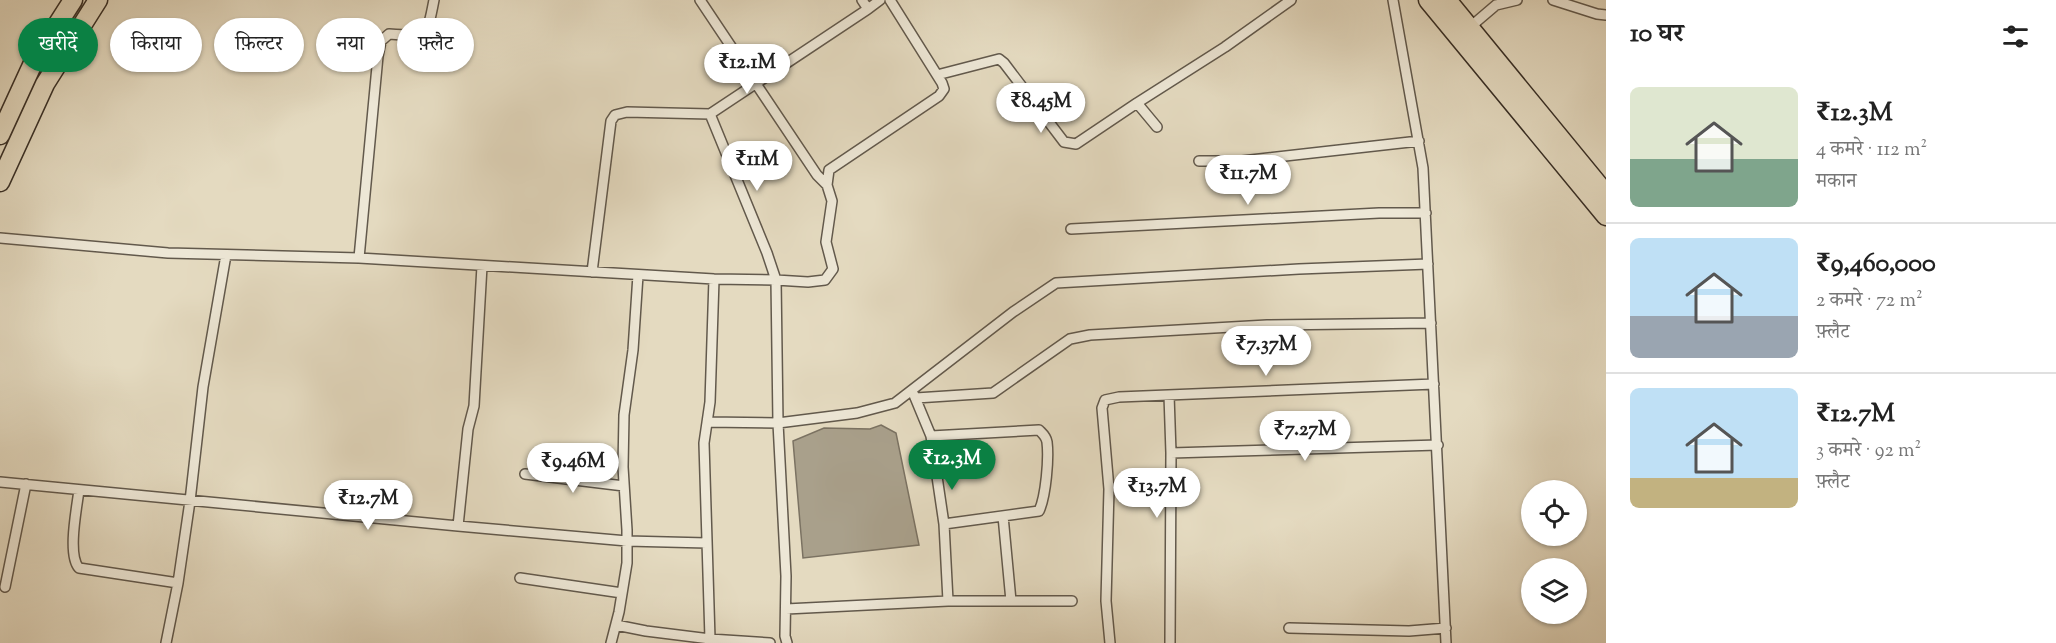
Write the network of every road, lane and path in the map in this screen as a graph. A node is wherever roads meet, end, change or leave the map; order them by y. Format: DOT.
graph roads {
  1 [pos="73,0"];
  2 [pos="98,0"];
  3 [pos="434,0"];
  4 [pos="700,0"];
  5 [pos="862,0"];
  6 [pos="880,0"];
  7 [pos="890,0"];
  8 [pos="1291,0"];
  9 [pos="1393,0"];
  10 [pos="1428,0"];
  11 [pos="1447,0"];
  12 [pos="1518,0"];
  13 [pos="1553,0"];
  14 [pos="868,9"];
  15 [pos="1606,15"];
  16 [pos="1464,33"];
  17 [pos="937,75"];
  18 [pos="756,84"];
  19 [pos="1137,103"];
  20 [pos="710,114"];
  21 [pos="1157,127"];
  22 [pos="0,135"];
  23 [pos="1419,141"];
  24 [pos="1199,161"];
  25 [pos="0,182"];
  26 [pos="827,185"];
  27 [pos="1606,194"];
  28 [pos="1426,213"];
  29 [pos="1606,216"];
  30 [pos="1071,229"];
  31 [pos="0,238"];
  32 [pos="226,255"];
  33 [pos="359,258"];
  34 [pos="1428,264"];
  35 [pos="482,267"];
  36 [pos="592,272"];
  37 [pos="638,275"];
  38 [pos="714,279"];
  39 [pos="776,280"];
  40 [pos="1431,323"];
  41 [pos="1434,384"];
  42 [pos="914,394"];
  43 [pos="1168,395"];
  44 [pos="707,422"];
  45 [pos="778,423"];
  46 [pos="931,436"];
  47 [pos="1438,445"];
  48 [pos="1171,453"];
  49 [pos="525,474"];
  50 [pos="0,482"];
  51 [pos="26,484"];
  52 [pos="624,486"];
  53 [pos="79,490"];
  54 [pos="190,501"];
  55 [pos="1003,516"];
  56 [pos="944,524"];
  57 [pos="458,526"];
  58 [pos="627,541"];
  59 [pos="707,543"];
  60 [pos="520,578"];
  61 [pos="178,583"];
  62 [pos="5,587"];
  63 [pos="622,593"];
  64 [pos="948,601"];
  65 [pos="1011,601"];
  66 [pos="1071,601"];
  67 [pos="786,609"];
  68 [pos="616,625"];
  69 [pos="1289,628"];
  70 [pos="1446,628"];
  71 [pos="710,639"];
  72 [pos="166,643"];
  73 [pos="611,643"];
  74 [pos="770,643"];
  75 [pos="787,643"];
  76 [pos="1110,643"];
  77 [pos="1170,643"];
  78 [pos="1446,643"];
  1 -- 22 [label="highway"];
  2 -- 25 [label="highway"];
  3 -- 33 [label="street"];
  4 -- 18 [label="street"];
  5 -- 14 [label="street"];
  6 -- 14 [label="street"];
  7 -- 17 [label="street"];
  8 -- 19 [label="street"];
  9 -- 23 [label="street"];
  10 -- 16 [label="highway"];
  11 -- 16 [label="highway"];
  12 -- 16 [label="street"];
  13 -- 15 [label="street"];
  14 -- 18 [label="street"];
  16 -- 27 [label="highway"];
  16 -- 29 [label="highway"];
  17 -- 19 [label="street"];
  17 -- 26 [label="street"];
  18 -- 20 [label="street"];
  18 -- 26 [label="street"];
  19 -- 21 [label="street"];
  20 -- 36 [label="street"];
  20 -- 39 [label="street"];
  23 -- 24 [label="street"];
  23 -- 28 [label="street"];
  26 -- 39 [label="street"];
  28 -- 30 [label="street"];
  28 -- 34 [label="street"];
  31 -- 32 [label="street"];
  32 -- 33 [label="street"];
  32 -- 54 [label="street"];
  33 -- 35 [label="street"];
  34 -- 40 [label="street"];
  34 -- 42 [label="street"];
  35 -- 36 [label="street"];
  35 -- 57 [label="street"];
  36 -- 37 [label="street"];
  37 -- 38 [label="street"];
  37 -- 52 [label="street"];
  38 -- 39 [label="street"];
  38 -- 44 [label="street"];
  39 -- 45 [label="street"];
  40 -- 41 [label="street"];
  40 -- 42 [label="street"];
  41 -- 43 [label="street"];
  41 -- 47 [label="street"];
  42 -- 45 [label="street"];
  42 -- 46 [label="street"];
  43 -- 48 [label="street"];
  43 -- 76 [label="street"];
  44 -- 45 [label="street"];
  44 -- 59 [label="street"];
  45 -- 67 [label="street"];
  46 -- 55 [label="street"];
  46 -- 56 [label="street"];
  47 -- 48 [label="street"];
  47 -- 70 [label="street"];
  48 -- 77 [label="street"];
  49 -- 52 [label="street"];
  50 -- 51 [label="street"];
  51 -- 53 [label="street"];
  51 -- 62 [label="street"];
  52 -- 58 [label="street"];
  53 -- 54 [label="street"];
  53 -- 61 [label="street"];
  54 -- 57 [label="street"];
  54 -- 61 [label="street"];
  55 -- 56 [label="street"];
  55 -- 65 [label="street"];
  56 -- 64 [label="street"];
  57 -- 58 [label="street"];
  58 -- 59 [label="street"];
  58 -- 63 [label="street"];
  59 -- 71 [label="street"];
  60 -- 63 [label="street"];
  61 -- 72 [label="street"];
  63 -- 68 [label="street"];
  64 -- 65 [label="street"];
  64 -- 67 [label="street"];
  65 -- 66 [label="street"];
  67 -- 75 [label="street"];
  68 -- 71 [label="street"];
  68 -- 73 [label="street"];
  69 -- 70 [label="street"];
  70 -- 78 [label="street"];
  71 -- 74 [label="street"];
}
